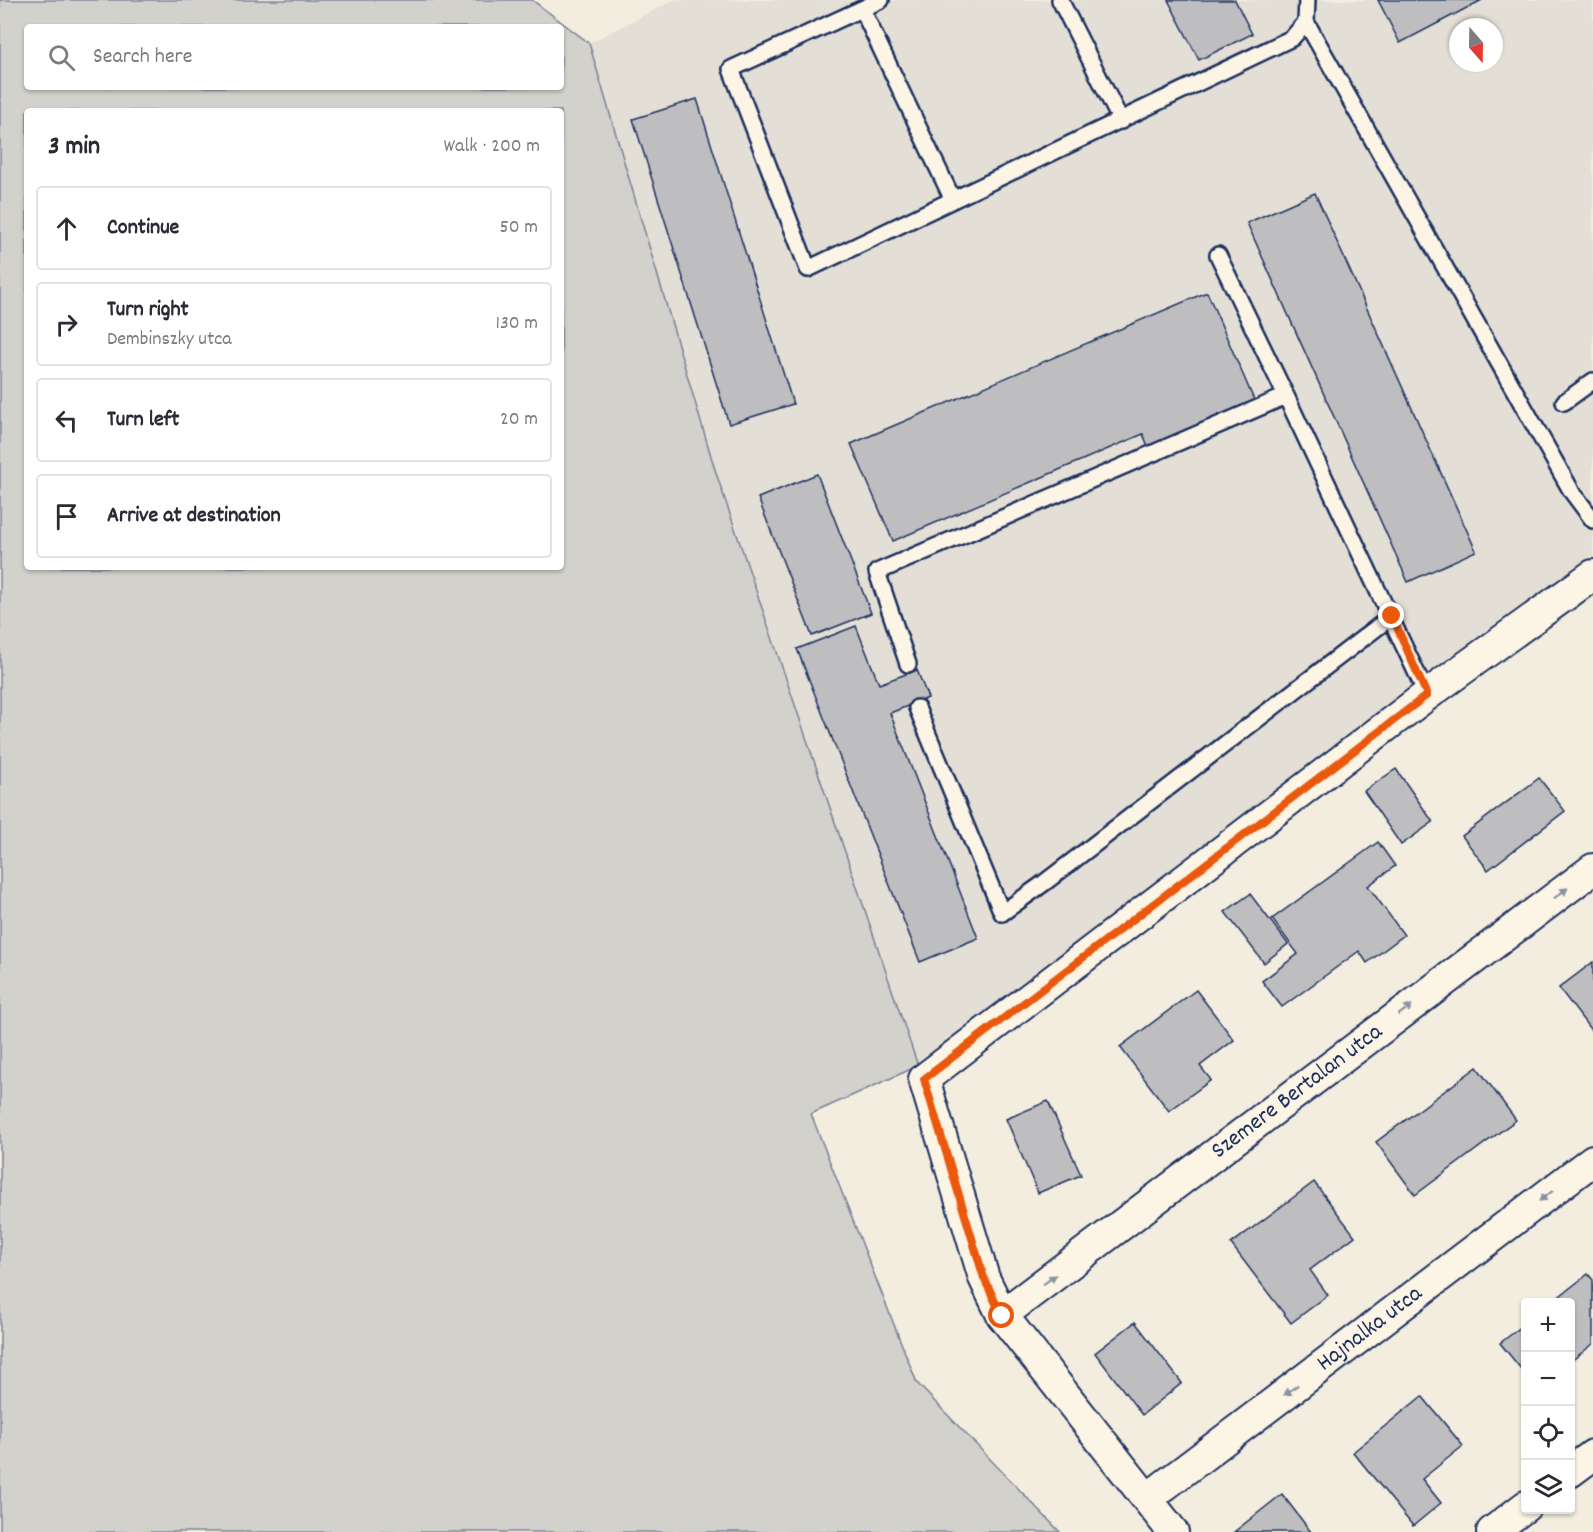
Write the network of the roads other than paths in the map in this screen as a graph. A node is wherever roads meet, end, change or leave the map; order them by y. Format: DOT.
graph roads {
  1 [pos="881,0"];
  2 [pos="1060,0"];
  3 [pos="1307,0"];
  4 [pos="862,9"];
  5 [pos="1306,22"];
  6 [pos="1121,121"];
  7 [pos="953,200"];
  8 [pos="1218,255"];
  9 [pos="1593,381"];
  10 [pos="1286,396"];
  11 [pos="1564,402"];
  12 [pos="1593,520"];
  13 [pos="1593,574"];
  14 [pos="1392,616"];
  15 [pos="908,664"];
  16 [pos="1427,695"];
  17 [pos="917,708"];
  18 [pos="1593,868"];
  19 [pos="1593,1160"];
  20 [pos="1002,1316"];
  21 [pos="1593,1455"];
  22 [pos="1575,1468"];
  23 [pos="1148,1498"];
  24 [pos="1521,1510"];
  25 [pos="1173,1532"];
  26 [pos="1492,1532"];
  1 -- 4 [label="lane"];
  2 -- 6 [label="lane"];
  3 -- 5 [label="lane"];
  4 -- 7 [label="lane"];
  4 -- 7 [label="lane"];
  5 -- 6 [label="lane"];
  5 -- 12 [label="lane"];
  6 -- 7 [label="lane"];
  8 -- 10 [label="lane"];
  9 -- 11 [label="lane"];
  10 -- 14 [label="lane"];
  10 -- 15 [label="lane"];
  13 -- 16 [label="street"];
  14 -- 16 [label="lane"];
  14 -- 17 [label="lane"];
  16 -- 20 [label="street"];
  20 -- 18 [label="street, Szemere Bertalan utca, one-way"];
  19 -- 23 [label="street, Hajnalka utca, one-way"];
  20 -- 23 [label="street"];
  21 -- 22 [label="street"];
  23 -- 25 [label="street"];
  24 -- 26 [label="street"];
}
